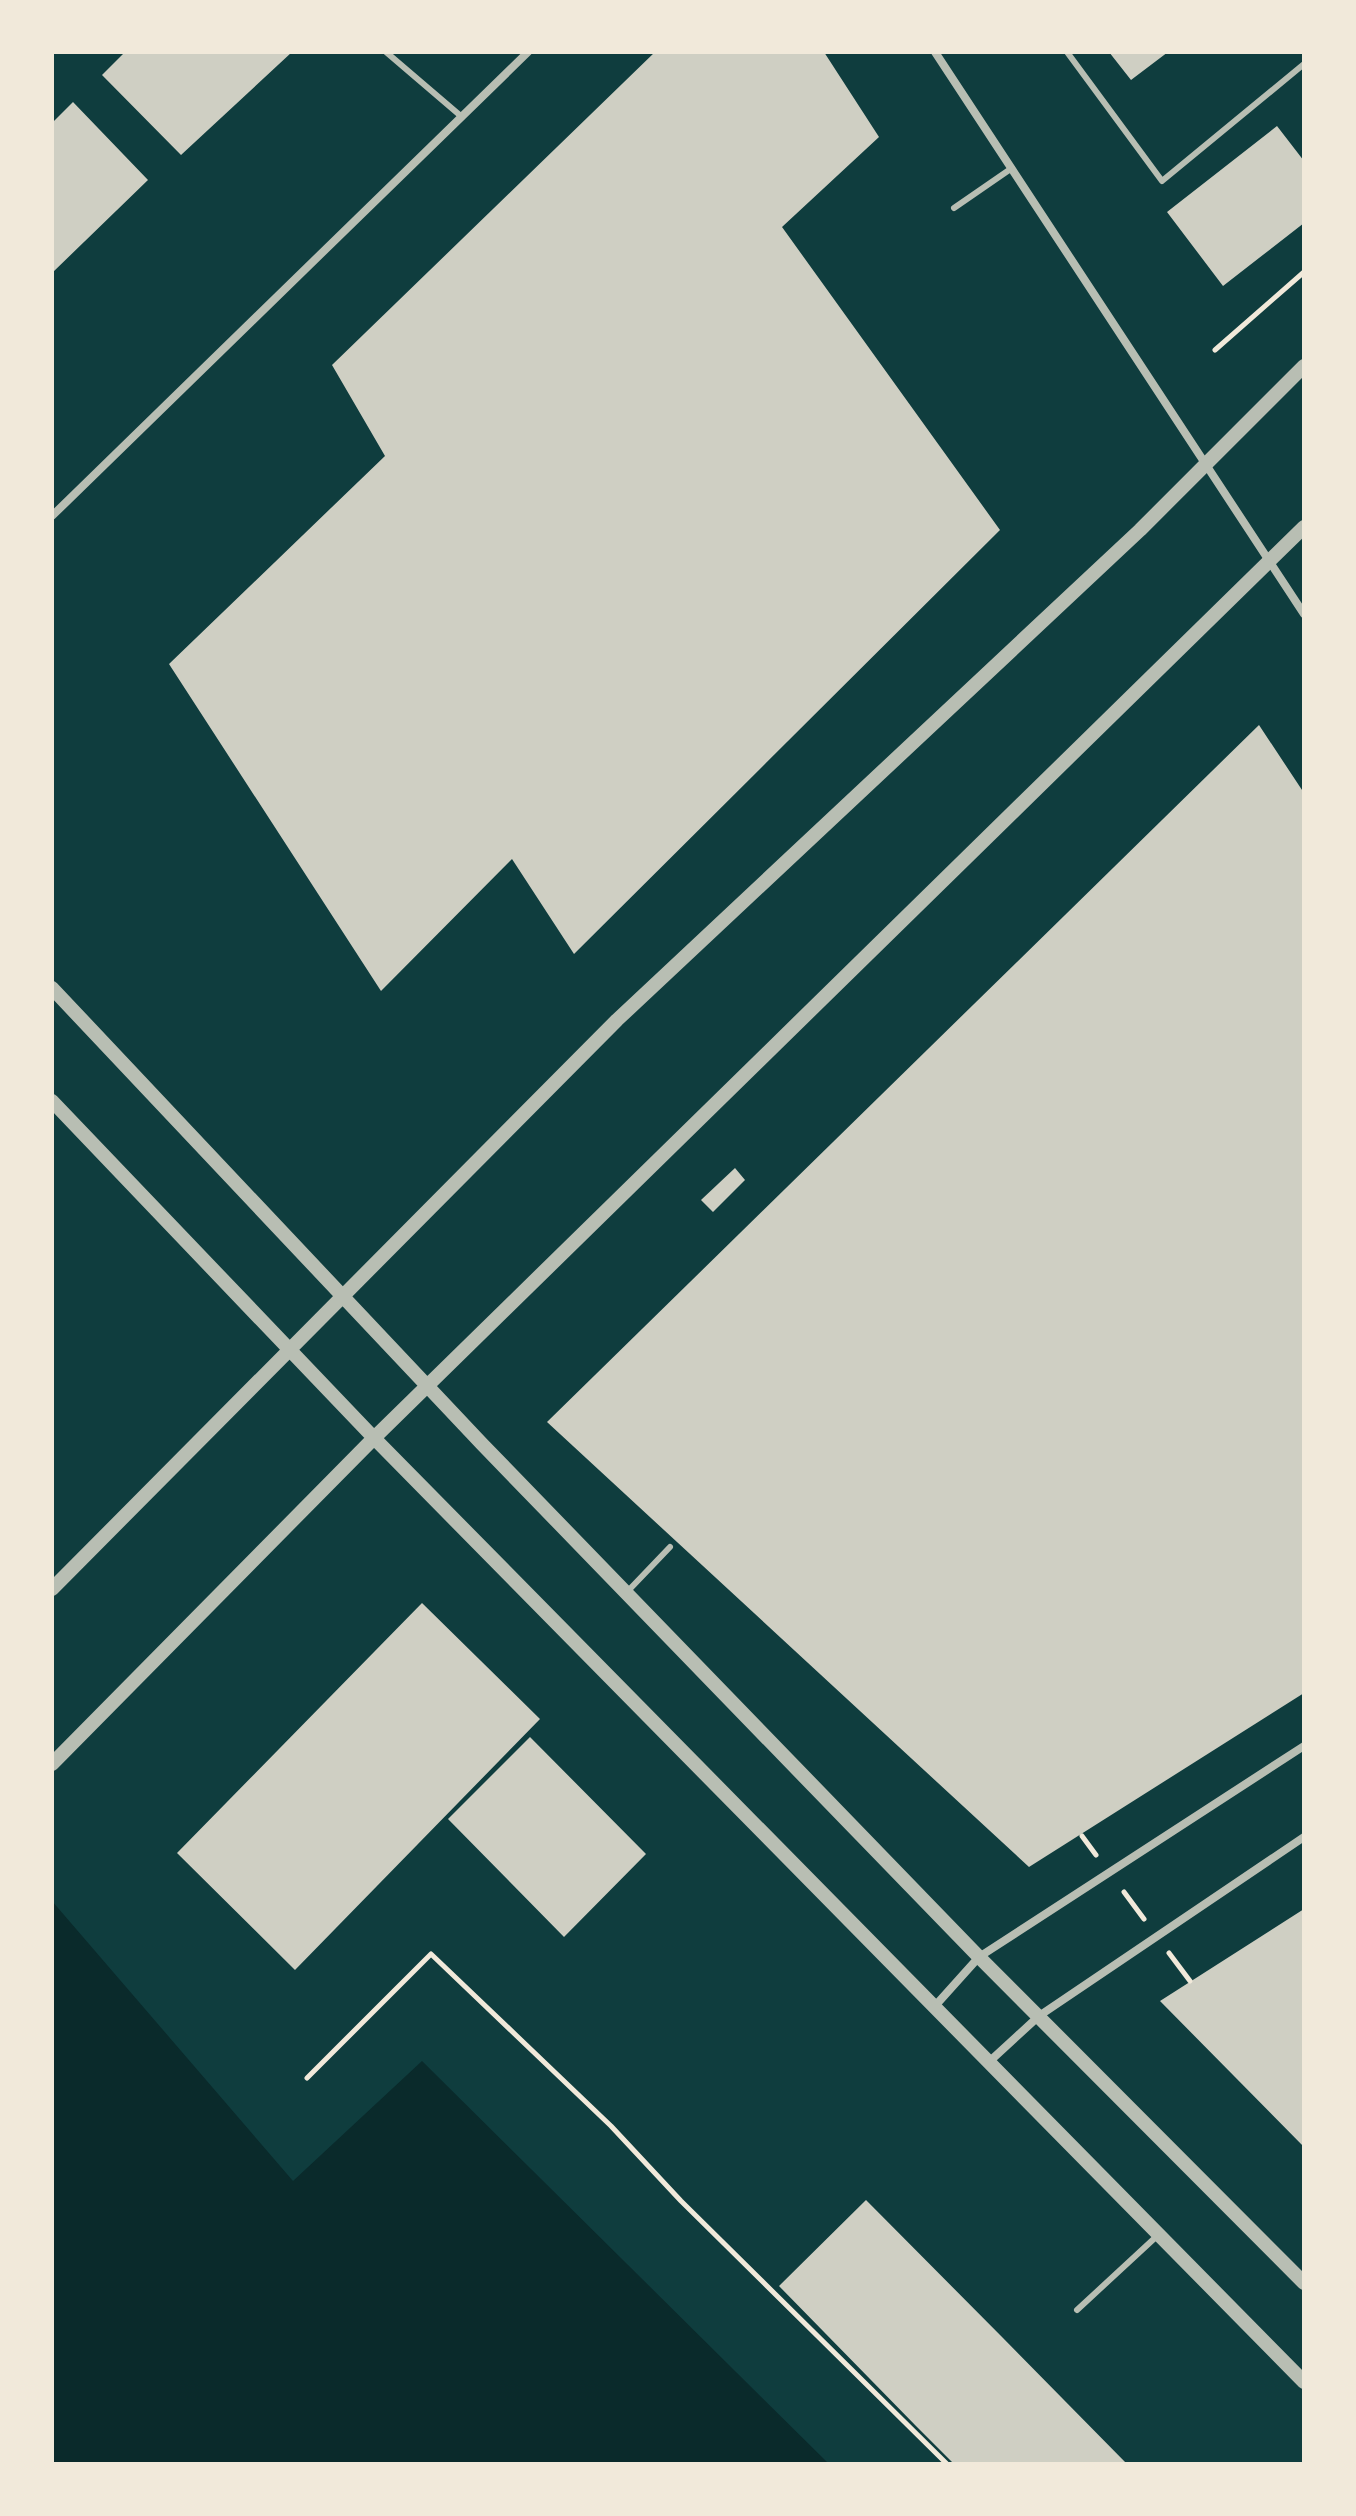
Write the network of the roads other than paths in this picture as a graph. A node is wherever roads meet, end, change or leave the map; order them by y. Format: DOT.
graph roads {
  1 [pos="386,52"];
  2 [pos="528,52"];
  3 [pos="935,52"];
  4 [pos="1067,52"];
  5 [pos="1304,64"];
  6 [pos="462,117"];
  7 [pos="1012,168"];
  8 [pos="954,208"];
  9 [pos="1304,366"];
  10 [pos="1206,464"];
  11 [pos="52,516"];
  12 [pos="1304,527"];
  13 [pos="1269,561"];
  14 [pos="1304,614"];
  15 [pos="52,988"];
  16 [pos="52,1101"];
  17 [pos="343,1297"];
  18 [pos="289,1349"];
  19 [pos="428,1385"];
  20 [pos="374,1438"];
  21 [pos="670,1547"];
  22 [pos="52,1589"];
  23 [pos="627,1592"];
  24 [pos="1304,1746"];
  25 [pos="52,1764"];
  26 [pos="1304,1837"];
  27 [pos="979,1957"];
  28 [pos="935,2006"];
  29 [pos="1039,2016"];
  30 [pos="990,2061"];
  31 [pos="1160,2234"];
  32 [pos="1304,2283"];
  33 [pos="1077,2310"];
  34 [pos="1304,2382"];
  1 -- 6 [label="lane"];
  2 -- 6 [label="street"];
  3 -- 7 [label="street"];
  4 -- 5 [label="lane"];
  6 -- 11 [label="street"];
  7 -- 8 [label="lane"];
  7 -- 10 [label="street"];
  9 -- 10 [label="street"];
  10 -- 13 [label="street"];
  10 -- 17 [label="street"];
  12 -- 13 [label="street"];
  13 -- 14 [label="street"];
  13 -- 19 [label="street"];
  15 -- 17 [label="street"];
  16 -- 18 [label="street"];
  17 -- 18 [label="street"];
  17 -- 19 [label="street"];
  18 -- 20 [label="street"];
  18 -- 22 [label="street"];
  19 -- 20 [label="street"];
  19 -- 23 [label="street"];
  20 -- 25 [label="street"];
  20 -- 28 [label="street"];
  21 -- 23 [label="lane"];
  23 -- 27 [label="street"];
  24 -- 27 [label="street"];
  26 -- 29 [label="street"];
  27 -- 28 [label="street"];
  27 -- 29 [label="street"];
  28 -- 30 [label="street"];
  29 -- 30 [label="street"];
  29 -- 32 [label="street"];
  30 -- 31 [label="street"];
  31 -- 33 [label="lane"];
  31 -- 34 [label="street"];
}
